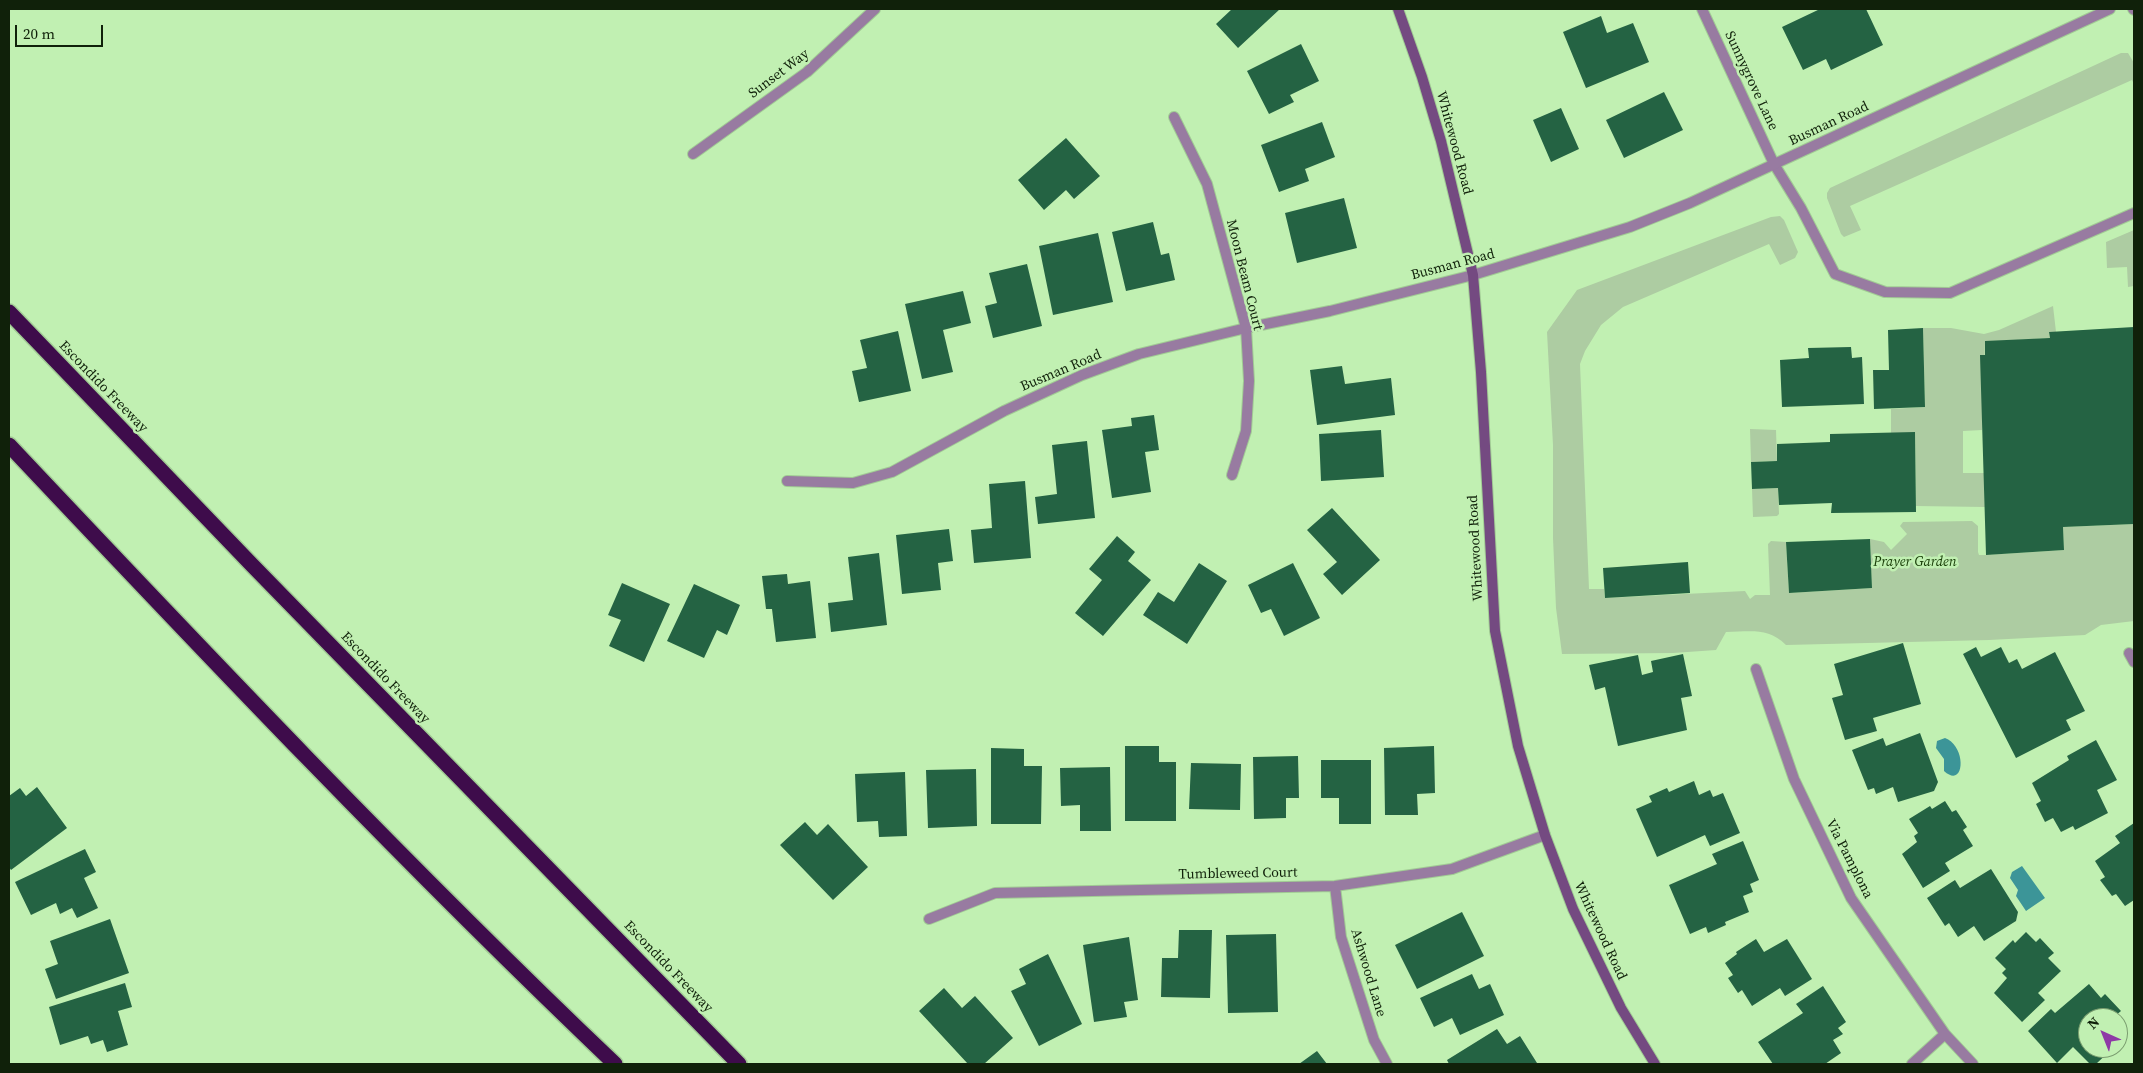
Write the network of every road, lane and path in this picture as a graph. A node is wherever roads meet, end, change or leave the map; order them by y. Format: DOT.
graph roads {
  1 [pos="875,9"];
  2 [pos="1398,9"];
  3 [pos="1702,9"];
  4 [pos="2110,9"];
  5 [pos="1174,117"];
  6 [pos="693,154"];
  7 [pos="1774,164"];
  8 [pos="2134,213"];
  9 [pos="1473,275"];
  10 [pos="9,312"];
  11 [pos="1246,328"];
  12 [pos="9,445"];
  13 [pos="1232,475"];
  14 [pos="786,481"];
  15 [pos="1756,669"];
  16 [pos="1545,835"];
  17 [pos="1335,886"];
  18 [pos="929,919"];
  19 [pos="1945,1034"];
  20 [pos="615,1064"];
  21 [pos="740,1064"];
  22 [pos="1387,1064"];
  23 [pos="1655,1064"];
  24 [pos="1912,1064"];
  25 [pos="1973,1064"];
  1 -- 6 [label="street, Sunset Way"];
  2 -- 9 [label="main road, Whitewood Road"];
  3 -- 7 [label="street, Sunnygrove Lane"];
  4 -- 7 [label="street, Busman Road"];
  5 -- 11 [label="street, Moon Beam Court"];
  7 -- 8 [label="street, Sunnygrove Lane"];
  7 -- 9 [label="street, Busman Road"];
  9 -- 11 [label="street, Busman Road"];
  9 -- 16 [label="main road, Whitewood Road"];
  10 -- 21 [label="highway, Escondido Freeway"];
  11 -- 13 [label="street, Moon Beam Court"];
  11 -- 14 [label="street, Busman Road"];
  12 -- 20 [label="highway"];
  15 -- 19 [label="street, Via Pamplona"];
  16 -- 17 [label="street, Tumbleweed Court"];
  16 -- 23 [label="main road, Whitewood Road"];
  17 -- 18 [label="street, Tumbleweed Court"];
  17 -- 22 [label="street, Ashwood Lane"];
  19 -- 24 [label="street"];
  19 -- 25 [label="street, Via Pamplona"];
}
